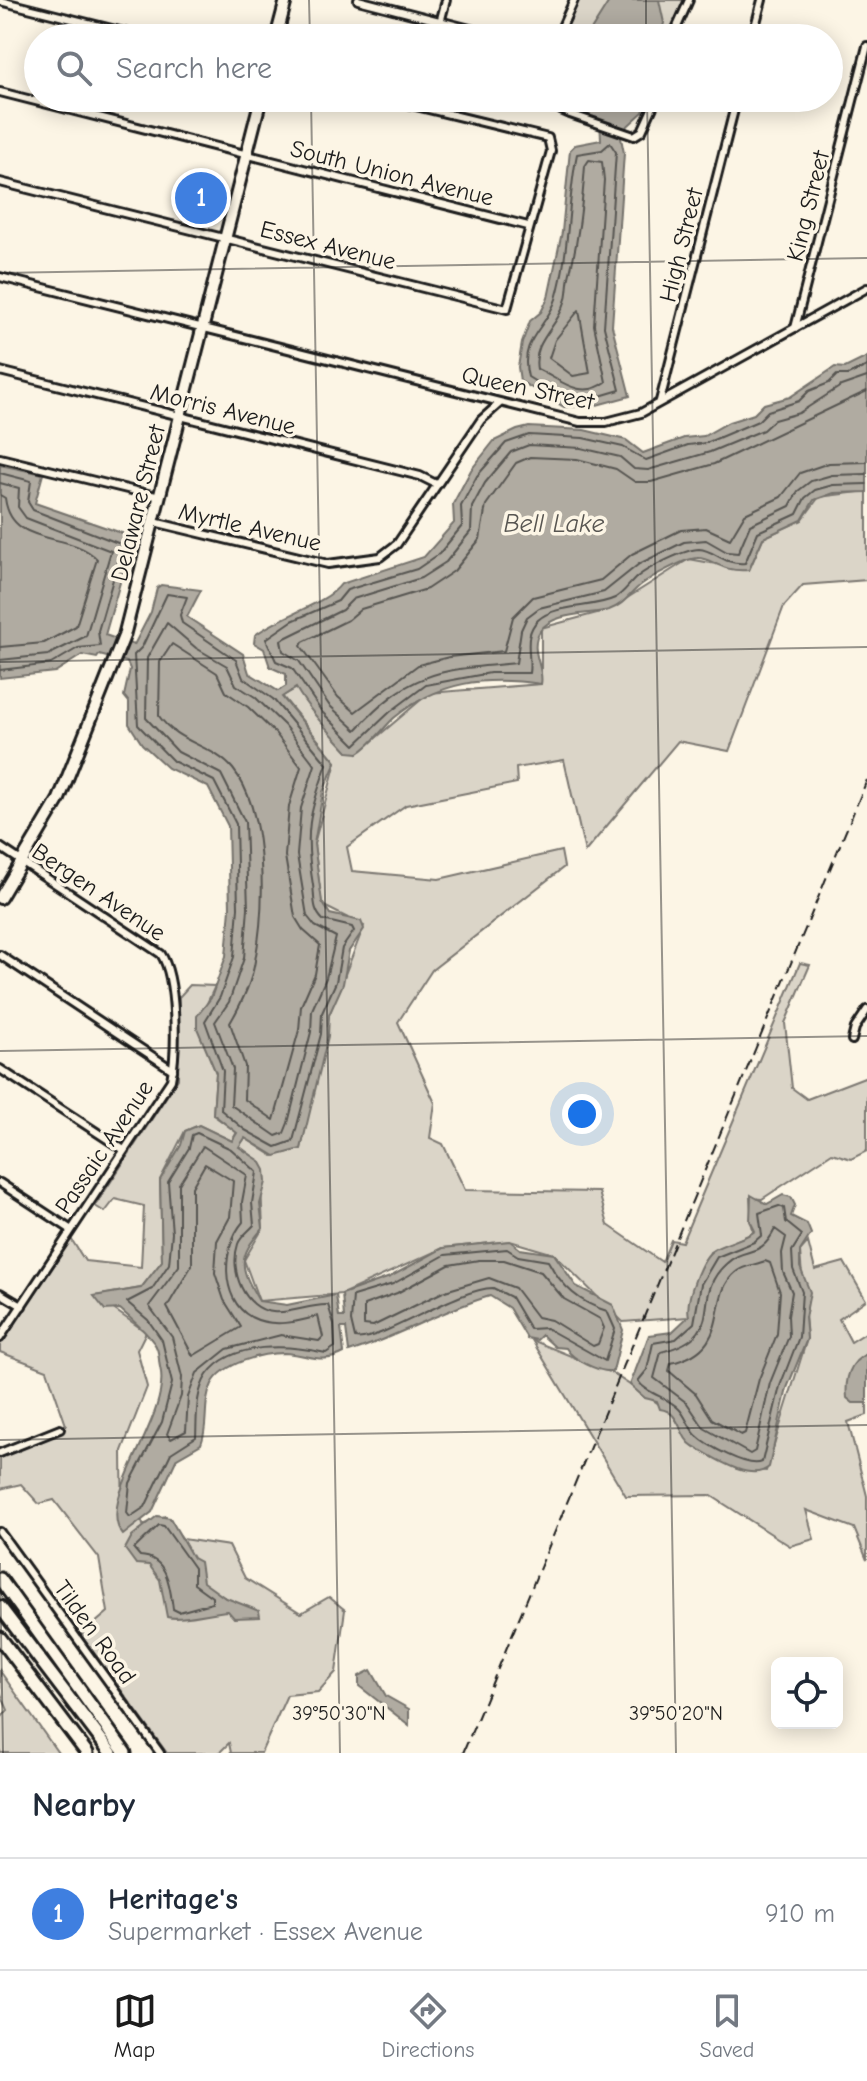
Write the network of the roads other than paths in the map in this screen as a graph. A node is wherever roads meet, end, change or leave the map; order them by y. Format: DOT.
graph roads {
  1 [pos="286,0"];
  2 [pos="358,0"];
  3 [pos="446,0"];
  4 [pos="574,0"];
  5 [pos="689,0"];
  6 [pos="762,0"];
  7 [pos="0,1"];
  8 [pos="441,21"];
  9 [pos="92,24"];
  10 [pos="280,24"];
  11 [pos="440,24"];
  12 [pos="452,24"];
  13 [pos="563,24"];
  14 [pos="678,24"];
  15 [pos="756,24"];
  16 [pos="867,46"];
  17 [pos="0,92"];
  18 [pos="24,98"];
  19 [pos="78,112"];
  20 [pos="258,112"];
  21 [pos="442,112"];
  22 [pos="566,112"];
  23 [pos="651,112"];
  24 [pos="733,112"];
  25 [pos="247,155"];
  26 [pos="0,182"];
  27 [pos="528,226"];
  28 [pos="226,238"];
  29 [pos="0,277"];
  30 [pos="867,288"];
  31 [pos="795,328"];
  32 [pos="203,329"];
  33 [pos="0,371"];
  34 [pos="659,402"];
  35 [pos="500,403"];
  36 [pos="181,417"];
  37 [pos="0,458"];
  38 [pos="436,484"];
  39 [pos="160,497"];
  40 [pos="154,522"];
  41 [pos="0,847"];
  42 [pos="22,863"];
  43 [pos="0,898"];
  44 [pos="0,955"];
  45 [pos="867,1010"];
  46 [pos="852,1040"];
  47 [pos="0,1069"];
  48 [pos="173,1070"];
  49 [pos="124,1150"];
  50 [pos="0,1183"];
  51 [pos="70,1229"];
  52 [pos="0,1293"];
  53 [pos="22,1306"];
  54 [pos="0,1338"];
  55 [pos="60,1429"];
  56 [pos="0,1453"];
  57 [pos="0,1532"];
  58 [pos="0,1579"];
  59 [pos="0,1607"];
  60 [pos="0,1638"];
  61 [pos="0,1646"];
  62 [pos="11,1654"];
  63 [pos="87,1753"];
  64 [pos="111,1753"];
  65 [pos="125,1753"];
  66 [pos="160,1753"];
  1 -- 10 [label="main road"];
  2 -- 8 [label="street"];
  3 -- 8 [label="street"];
  4 -- 13 [label="street"];
  5 -- 14 [label="street"];
  6 -- 15 [label="street"];
  7 -- 9 [label="street"];
  8 -- 11 [label="street"];
  8 -- 12 [label="street"];
  16 -- 31 [label="street, King Street"];
  17 -- 18 [label="street, South Union Avenue"];
  19 -- 25 [label="street, South Union Avenue"];
  20 -- 25 [label="main road, Delaware Street"];
  21 -- 27 [label="street"];
  22 -- 23 [label="street"];
  24 -- 34 [label="street, High Street"];
  25 -- 27 [label="street, South Union Avenue"];
  25 -- 28 [label="main road, Delaware Street"];
  26 -- 28 [label="street, Essex Avenue"];
  27 -- 28 [label="street, Essex Avenue"];
  28 -- 32 [label="main road, Delaware Street"];
  29 -- 32 [label="street, Queen Street"];
  30 -- 31 [label="street, Queen Street"];
  31 -- 34 [label="street, Queen Street"];
  32 -- 35 [label="street, Queen Street"];
  32 -- 36 [label="main road, Delaware Street"];
  33 -- 36 [label="street, Morris Avenue"];
  34 -- 35 [label="street, Queen Street"];
  35 -- 38 [label="street, Myrtle Avenue"];
  36 -- 38 [label="street, Morris Avenue"];
  36 -- 39 [label="main road, Delaware Street"];
  37 -- 39 [label="street"];
  38 -- 40 [label="street, Myrtle Avenue"];
  39 -- 40 [label="main road, Delaware Street"];
  40 -- 42 [label="main road, Delaware Street"];
  41 -- 42 [label="street, Bergen Avenue"];
  42 -- 43 [label="main road, Delaware Street"];
  42 -- 48 [label="street, Bergen Avenue"];
  44 -- 48 [label="street, Passaic Avenue"];
  45 -- 46 [label="street"];
  47 -- 49 [label="street"];
  48 -- 49 [label="street, Passaic Avenue"];
  49 -- 51 [label="street, Passaic Avenue"];
  50 -- 51 [label="street"];
  51 -- 53 [label="street, Passaic Avenue"];
  52 -- 53 [label="street"];
  53 -- 54 [label="street, Passaic Avenue"];
  55 -- 56 [label="street"];
  57 -- 66 [label="street, Tilden Road"];
  58 -- 65 [label="highway"];
  59 -- 64 [label="highway"];
  60 -- 62 [label="highway"];
  61 -- 62 [label="highway"];
  62 -- 63 [label="highway"];
}
